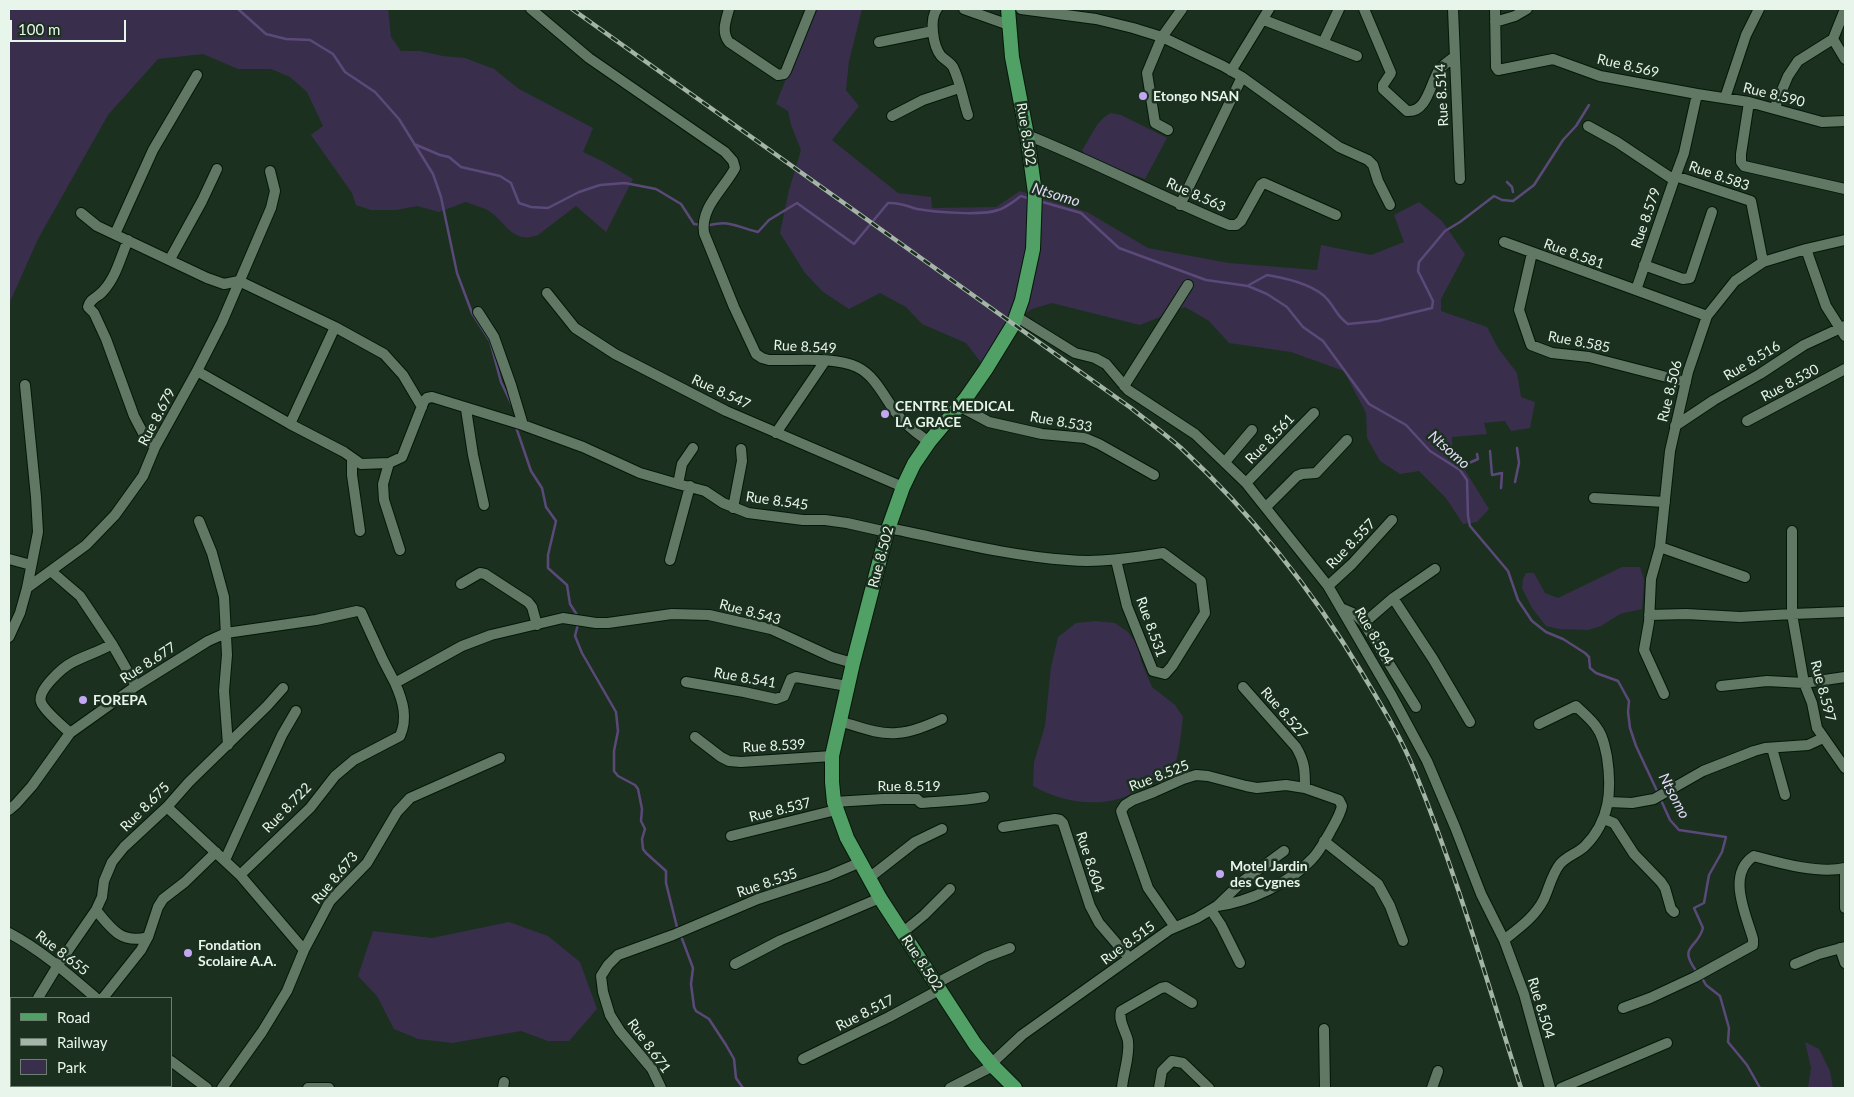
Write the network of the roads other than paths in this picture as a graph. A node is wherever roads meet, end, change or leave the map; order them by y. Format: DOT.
graph roads {
  1 [pos="531,9"];
  2 [pos="729,9"];
  3 [pos="811,9"];
  4 [pos="937,9"];
  5 [pos="964,9"];
  6 [pos="1008,9"];
  7 [pos="1021,9"];
  8 [pos="1182,9"];
  9 [pos="1270,9"];
  10 [pos="1339,9"];
  11 [pos="1364,9"];
  12 [pos="1453,9"];
  13 [pos="1495,9"];
  14 [pos="1527,9"];
  15 [pos="1759,9"];
  16 [pos="1844,9"];
  17 [pos="1264,20"];
  18 [pos="1495,22"];
  19 [pos="1009,25"];
  20 [pos="933,31"];
  21 [pos="1162,38"];
  22 [pos="1833,39"];
  23 [pos="879,42"];
  24 [pos="1323,43"];
  25 [pos="1357,56"];
  26 [pos="1454,57"];
  27 [pos="1845,58"];
  28 [pos="1231,71"];
  29 [pos="197,75"];
  30 [pos="1242,77"];
  31 [pos="959,88"];
  32 [pos="1697,94"];
  33 [pos="1725,98"];
  34 [pos="1750,102"];
  35 [pos="1774,109"];
  36 [pos="968,115"];
  37 [pos="892,116"];
  38 [pos="1845,121"];
  39 [pos="1588,126"];
  40 [pos="1168,130"];
  41 [pos="1026,135"];
  42 [pos="217,169"];
  43 [pos="270,171"];
  44 [pos="1674,178"];
  45 [pos="1460,179"];
  46 [pos="1845,189"];
  47 [pos="1180,205"];
  48 [pos="1390,205"];
  49 [pos="1712,212"];
  50 [pos="81,213"];
  51 [pos="1336,215"];
  52 [pos="114,234"];
  53 [pos="128,240"];
  54 [pos="1845,240"];
  55 [pos="1504,242"];
  56 [pos="1806,249"];
  57 [pos="1532,253"];
  58 [pos="170,260"];
  59 [pos="1763,262"];
  60 [pos="1644,265"];
  61 [pos="239,282"];
  62 [pos="1188,285"];
  63 [pos="1636,290"];
  64 [pos="547,293"];
  65 [pos="478,312"];
  66 [pos="1707,316"];
  67 [pos="1017,318"];
  68 [pos="335,327"];
  69 [pos="1844,330"];
  70 [pos="825,361"];
  71 [pos="1845,369"];
  72 [pos="197,371"];
  73 [pos="1686,382"];
  74 [pos="25,385"];
  75 [pos="1124,386"];
  76 [pos="959,406"];
  77 [pos="422,407"];
  78 [pos="466,409"];
  79 [pos="1314,413"];
  80 [pos="1747,422"];
  81 [pos="290,424"];
  82 [pos="523,425"];
  83 [pos="1675,426"];
  84 [pos="1252,430"];
  85 [pos="776,433"];
  86 [pos="1347,440"];
  87 [pos="929,442"];
  88 [pos="155,447"];
  89 [pos="693,448"];
  90 [pos="741,449"];
  91 [pos="352,459"];
  92 [pos="1225,462"];
  93 [pos="389,463"];
  94 [pos="1154,475"];
  95 [pos="1246,483"];
  96 [pos="678,484"];
  97 [pos="690,486"];
  98 [pos="903,486"];
  99 [pos="1594,498"];
  100 [pos="1665,502"];
  101 [pos="484,505"];
  102 [pos="733,508"];
  103 [pos="1266,508"];
  104 [pos="1392,520"];
  105 [pos="199,521"];
  106 [pos="888,530"];
  107 [pos="360,531"];
  108 [pos="1792,531"];
  109 [pos="1660,547"];
  110 [pos="400,550"];
  111 [pos="9,559"];
  112 [pos="670,560"];
  113 [pos="1116,560"];
  114 [pos="31,565"];
  115 [pos="1435,569"];
  116 [pos="52,572"];
  117 [pos="1745,577"];
  118 [pos="460,584"];
  119 [pos="1328,586"];
  120 [pos="27,588"];
  121 [pos="1393,598"];
  122 [pos="1342,608"];
  123 [pos="1845,612"];
  124 [pos="1792,614"];
  125 [pos="1649,615"];
  126 [pos="1364,623"];
  127 [pos="537,625"];
  128 [pos="10,630"];
  129 [pos="226,633"];
  130 [pos="112,644"];
  131 [pos="853,663"];
  132 [pos="1845,677"];
  133 [pos="686,682"];
  134 [pos="395,683"];
  135 [pos="1804,683"];
  136 [pos="136,686"];
  137 [pos="847,686"];
  138 [pos="1721,686"];
  139 [pos="1243,687"];
  140 [pos="283,688"];
  141 [pos="1664,694"];
  142 [pos="1416,707"];
  143 [pos="296,711"];
  144 [pos="942,719"];
  145 [pos="839,721"];
  146 [pos="1470,722"];
  147 [pos="1539,724"];
  148 [pos="70,734"];
  149 [pos="695,737"];
  150 [pos="1823,738"];
  151 [pos="228,745"];
  152 [pos="1772,748"];
  153 [pos="832,756"];
  154 [pos="500,758"];
  155 [pos="1845,768"];
  156 [pos="1305,788"];
  157 [pos="1784,795"];
  158 [pos="984,797"];
  159 [pos="1609,802"];
  160 [pos="835,806"];
  161 [pos="167,807"];
  162 [pos="9,810"];
  163 [pos="1604,819"];
  164 [pos="1003,828"];
  165 [pos="942,830"];
  166 [pos="731,836"];
  167 [pos="1324,841"];
  168 [pos="1284,851"];
  169 [pos="216,852"];
  170 [pos="225,860"];
  171 [pos="860,862"];
  172 [pos="1845,868"];
  173 [pos="1845,873"];
  174 [pos="240,875"];
  175 [pos="869,878"];
  176 [pos="950,889"];
  177 [pos="880,898"];
  178 [pos="1214,908"];
  179 [pos="1845,908"];
  180 [pos="96,910"];
  181 [pos="1674,912"];
  182 [pos="1175,927"];
  183 [pos="9,933"];
  184 [pos="902,933"];
  185 [pos="148,937"];
  186 [pos="1504,940"];
  187 [pos="1403,941"];
  188 [pos="1843,947"];
  189 [pos="1010,948"];
  190 [pos="304,950"];
  191 [pos="1129,958"];
  192 [pos="1240,963"];
  193 [pos="1845,963"];
  194 [pos="735,964"];
  195 [pos="1795,964"];
  196 [pos="58,966"];
  197 [pos="937,987"];
  198 [pos="603,992"];
  199 [pos="39,997"];
  200 [pos="95,997"];
  201 [pos="104,997"];
  202 [pos="1192,1003"];
  203 [pos="1623,1008"];
  204 [pos="1324,1029"];
  205 [pos="1668,1043"];
  206 [pos="803,1059"];
  207 [pos="172,1062"];
  208 [pos="992,1065"];
  209 [pos="1438,1071"];
  210 [pos="207,1088"];
  211 [pos="222,1088"];
  212 [pos="308,1088"];
  213 [pos="329,1088"];
  214 [pos="661,1088"];
  215 [pos="950,1088"];
  216 [pos="1014,1088"];
  217 [pos="1122,1088"];
  218 [pos="1159,1088"];
  219 [pos="1209,1088"];
  220 [pos="1325,1088"];
  221 [pos="1432,1088"];
  222 [pos="1550,1088"];
  223 [pos="1561,1088"];
  1 -- 70 [label="street, Rue 8.549"];
  2 -- 3 [label="street"];
  4 -- 20 [label="street"];
  5 -- 19 [label="street"];
  6 -- 19 [label="main road, Rue 8.502"];
  7 -- 21 [label="street"];
  8 -- 21 [label="street"];
  9 -- 17 [label="street"];
  10 -- 24 [label="street"];
  11 -- 26 [label="street"];
  12 -- 26 [label="street, Rue 8.514"];
  13 -- 18 [label="street, Rue 8.569"];
  14 -- 18 [label="street"];
  15 -- 33 [label="street"];
  16 -- 22 [label="street"];
  17 -- 24 [label="street"];
  17 -- 28 [label="street"];
  18 -- 32 [label="street, Rue 8.569"];
  19 -- 41 [label="main road, Rue 8.502"];
  20 -- 23 [label="street"];
  20 -- 31 [label="street"];
  21 -- 28 [label="street"];
  21 -- 40 [label="street"];
  22 -- 27 [label="street"];
  22 -- 35 [label="street"];
  24 -- 25 [label="street"];
  26 -- 45 [label="street, Rue 8.514"];
  28 -- 30 [label="street"];
  29 -- 52 [label="street"];
  30 -- 47 [label="street"];
  30 -- 48 [label="street"];
  31 -- 36 [label="street"];
  31 -- 37 [label="street"];
  32 -- 33 [label="street, Rue 8.590"];
  32 -- 44 [label="street"];
  33 -- 34 [label="street, Rue 8.590"];
  34 -- 35 [label="street, Rue 8.590"];
  34 -- 46 [label="street"];
  35 -- 38 [label="street, Rue 8.590"];
  39 -- 44 [label="street, Rue 8.579"];
  41 -- 47 [label="street, Rue 8.563"];
  41 -- 67 [label="main road, Rue 8.502"];
  42 -- 58 [label="street"];
  43 -- 61 [label="street, Rue 8.679"];
  44 -- 59 [label="street, Rue 8.583"];
  44 -- 60 [label="street, Rue 8.579"];
  47 -- 51 [label="street, Rue 8.563"];
  49 -- 60 [label="street"];
  50 -- 52 [label="street"];
  52 -- 53 [label="street"];
  53 -- 58 [label="street"];
  53 -- 88 [label="street"];
  54 -- 56 [label="street, Rue 8.506"];
  55 -- 57 [label="street, Rue 8.581"];
  56 -- 59 [label="street, Rue 8.506"];
  56 -- 69 [label="street"];
  57 -- 63 [label="street, Rue 8.581"];
  57 -- 73 [label="street, Rue 8.585"];
  58 -- 61 [label="street"];
  59 -- 66 [label="street, Rue 8.506"];
  60 -- 63 [label="street, Rue 8.579"];
  61 -- 68 [label="street"];
  61 -- 72 [label="street, Rue 8.679"];
  62 -- 75 [label="street"];
  63 -- 66 [label="street"];
  64 -- 85 [label="street, Rue 8.547"];
  65 -- 82 [label="street"];
  66 -- 73 [label="street, Rue 8.506"];
  67 -- 75 [label="street, Rue 8.504"];
  67 -- 76 [label="main road, Rue 8.502"];
  68 -- 77 [label="street"];
  68 -- 81 [label="street"];
  69 -- 83 [label="street, Rue 8.516"];
  70 -- 85 [label="street"];
  70 -- 87 [label="street, Rue 8.549"];
  71 -- 80 [label="street, Rue 8.530"];
  72 -- 81 [label="street"];
  72 -- 88 [label="street, Rue 8.679"];
  73 -- 83 [label="street, Rue 8.506"];
  74 -- 114 [label="street"];
  75 -- 92 [label="street, Rue 8.504"];
  76 -- 87 [label="main road, Rue 8.502"];
  76 -- 94 [label="street, Rue 8.533"];
  77 -- 78 [label="street, Rue 8.545"];
  77 -- 93 [label="street"];
  78 -- 82 [label="street, Rue 8.545"];
  78 -- 101 [label="street"];
  79 -- 95 [label="street, Rue 8.561"];
  81 -- 91 [label="street"];
  82 -- 96 [label="street, Rue 8.545"];
  83 -- 100 [label="street, Rue 8.506"];
  84 -- 92 [label="street"];
  85 -- 98 [label="street, Rue 8.547"];
  86 -- 103 [label="street"];
  87 -- 98 [label="main road, Rue 8.502"];
  88 -- 116 [label="street, Rue 8.679"];
  89 -- 96 [label="street"];
  90 -- 102 [label="street"];
  91 -- 93 [label="street"];
  91 -- 107 [label="street"];
  92 -- 95 [label="street, Rue 8.504"];
  93 -- 110 [label="street"];
  95 -- 103 [label="street, Rue 8.504"];
  96 -- 97 [label="street, Rue 8.545"];
  97 -- 102 [label="street, Rue 8.545"];
  97 -- 112 [label="street"];
  98 -- 106 [label="main road, Rue 8.502"];
  99 -- 100 [label="street"];
  100 -- 109 [label="street, Rue 8.506"];
  102 -- 106 [label="street, Rue 8.545"];
  103 -- 119 [label="street, Rue 8.504"];
  104 -- 119 [label="street, Rue 8.557"];
  105 -- 129 [label="street"];
  106 -- 113 [label="street, Rue 8.531"];
  106 -- 131 [label="main road, Rue 8.502"];
  108 -- 124 [label="street, Rue 8.597"];
  109 -- 117 [label="street"];
  109 -- 125 [label="street, Rue 8.506"];
  111 -- 114 [label="street"];
  113 -- 113 [label="street, Rue 8.531"];
  114 -- 120 [label="street"];
  115 -- 121 [label="street"];
  116 -- 120 [label="street, Rue 8.679"];
  116 -- 130 [label="street"];
  118 -- 127 [label="street"];
  119 -- 122 [label="street, Rue 8.504"];
  120 -- 128 [label="street"];
  121 -- 126 [label="street"];
  121 -- 146 [label="street"];
  122 -- 126 [label="street"];
  122 -- 186 [label="street, Rue 8.504"];
  123 -- 124 [label="street"];
  124 -- 125 [label="street"];
  124 -- 135 [label="street, Rue 8.597"];
  125 -- 141 [label="street, Rue 8.506"];
  126 -- 142 [label="street"];
  127 -- 131 [label="street, Rue 8.543"];
  127 -- 134 [label="street, Rue 8.543"];
  129 -- 134 [label="street, Rue 8.677"];
  129 -- 136 [label="street, Rue 8.677"];
  129 -- 151 [label="street"];
  130 -- 136 [label="street"];
  130 -- 148 [label="street"];
  131 -- 137 [label="main road, Rue 8.502"];
  132 -- 135 [label="street"];
  133 -- 137 [label="street, Rue 8.541"];
  134 -- 174 [label="street, Rue 8.722"];
  135 -- 138 [label="street"];
  135 -- 150 [label="street, Rue 8.597"];
  136 -- 148 [label="street, Rue 8.677"];
  137 -- 145 [label="main road, Rue 8.502"];
  139 -- 156 [label="street, Rue 8.527"];
  140 -- 151 [label="street, Rue 8.675"];
  143 -- 170 [label="street"];
  144 -- 145 [label="street"];
  145 -- 153 [label="main road, Rue 8.502"];
  147 -- 159 [label="street"];
  148 -- 162 [label="street, Rue 8.677"];
  149 -- 153 [label="street, Rue 8.539"];
  150 -- 152 [label="street"];
  150 -- 155 [label="street, Rue 8.597"];
  151 -- 161 [label="street, Rue 8.675"];
  152 -- 157 [label="street"];
  152 -- 159 [label="street"];
  153 -- 160 [label="main road, Rue 8.502"];
  154 -- 190 [label="street, Rue 8.673"];
  156 -- 167 [label="street, Rue 8.525"];
  156 -- 182 [label="street, Rue 8.525"];
  158 -- 160 [label="street, Rue 8.519"];
  159 -- 163 [label="street"];
  160 -- 166 [label="street, Rue 8.537"];
  160 -- 171 [label="main road, Rue 8.502"];
  161 -- 169 [label="street"];
  161 -- 180 [label="street, Rue 8.675"];
  163 -- 181 [label="street"];
  163 -- 186 [label="street"];
  164 -- 191 [label="street, Rue 8.604"];
  165 -- 175 [label="street"];
  167 -- 178 [label="street, Rue 8.525"];
  167 -- 187 [label="street"];
  168 -- 178 [label="street, Rue 8.515"];
  169 -- 170 [label="street"];
  169 -- 185 [label="street"];
  170 -- 174 [label="street"];
  171 -- 175 [label="main road, Rue 8.502"];
  171 -- 198 [label="street, Rue 8.535"];
  172 -- 203 [label="street"];
  173 -- 179 [label="street"];
  174 -- 190 [label="street"];
  175 -- 177 [label="main road, Rue 8.502"];
  176 -- 184 [label="street"];
  177 -- 184 [label="main road, Rue 8.502"];
  177 -- 194 [label="street"];
  178 -- 182 [label="street, Rue 8.515"];
  178 -- 192 [label="street"];
  180 -- 185 [label="street"];
  180 -- 196 [label="street, Rue 8.675"];
  182 -- 191 [label="street, Rue 8.515"];
  183 -- 196 [label="street, Rue 8.655"];
  184 -- 197 [label="main road, Rue 8.502"];
  185 -- 201 [label="street"];
  186 -- 222 [label="street, Rue 8.504"];
  188 -- 193 [label="street"];
  188 -- 195 [label="street"];
  189 -- 197 [label="street"];
  190 -- 211 [label="street, Rue 8.673"];
  191 -- 208 [label="street, Rue 8.515"];
  196 -- 199 [label="street, Rue 8.675"];
  196 -- 200 [label="street, Rue 8.655"];
  197 -- 206 [label="street, Rue 8.517"];
  197 -- 208 [label="main road, Rue 8.502"];
  198 -- 214 [label="street, Rue 8.671"];
  202 -- 217 [label="street"];
  204 -- 220 [label="street"];
  205 -- 223 [label="street"];
  207 -- 210 [label="street"];
  208 -- 215 [label="street, Rue 8.515"];
  208 -- 216 [label="main road, Rue 8.502"];
  209 -- 221 [label="street"];
  212 -- 213 [label="street"];
  218 -- 219 [label="street"];
}
